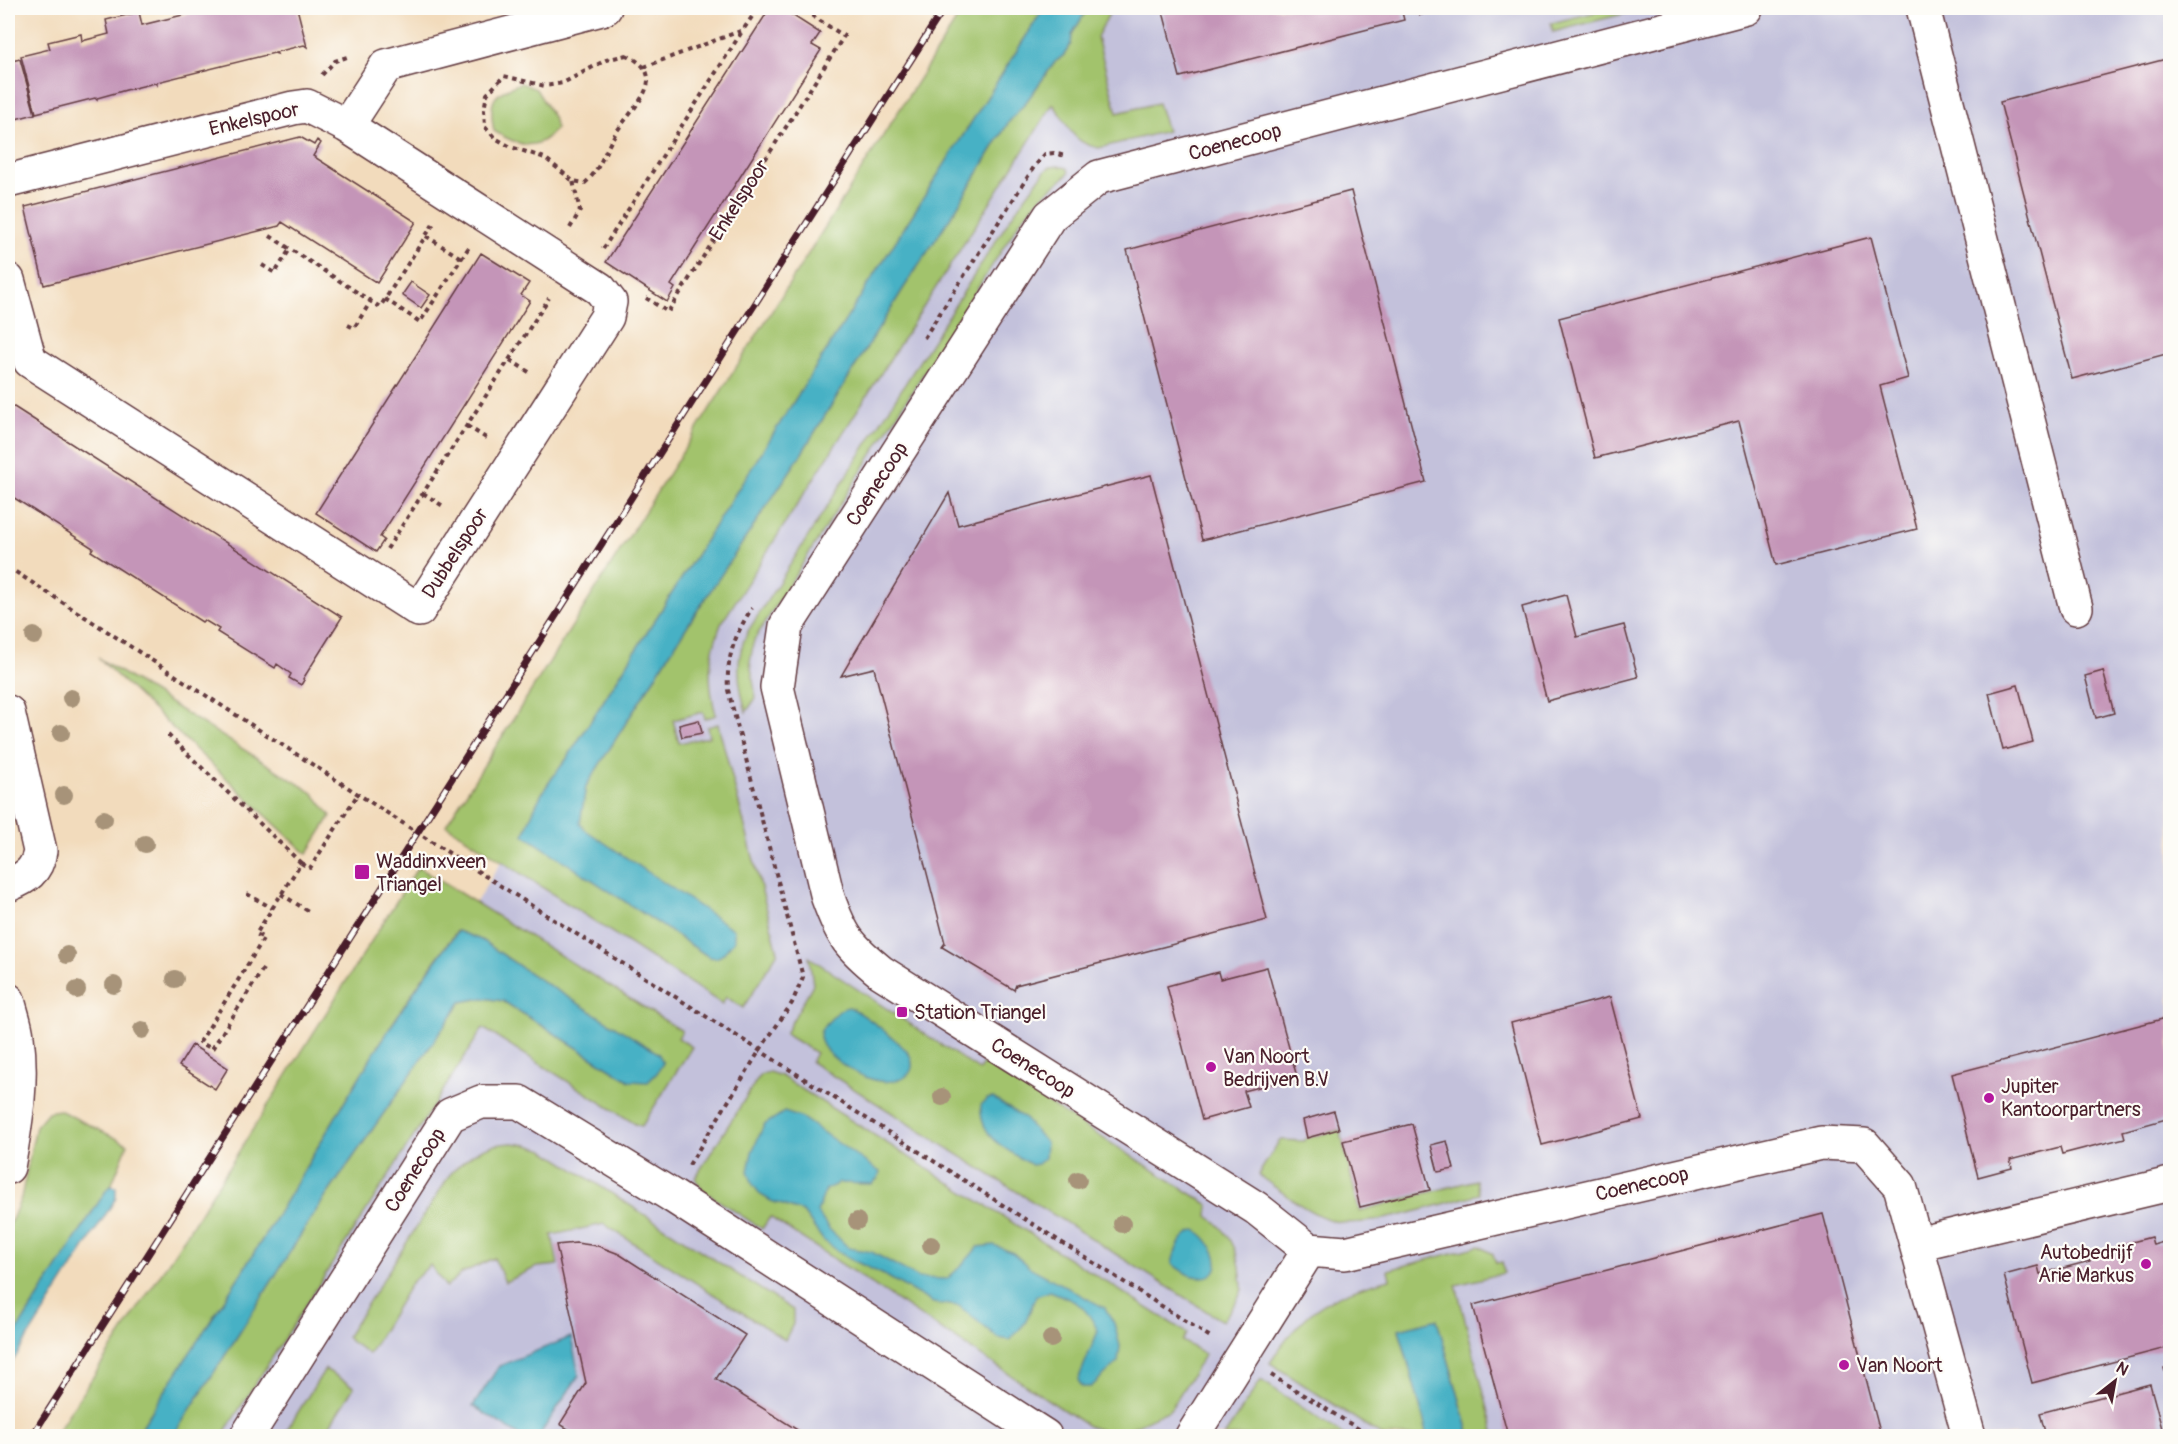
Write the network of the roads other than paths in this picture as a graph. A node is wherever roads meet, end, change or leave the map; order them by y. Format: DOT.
graph roads {
  1 [pos="606,8"];
  2 [pos="1746,8"];
  3 [pos="1923,8"];
  4 [pos="347,126"];
  5 [pos="8,181"];
  6 [pos="8,280"];
  7 [pos="2076,608"];
  8 [pos="8,712"];
  9 [pos="8,885"];
  10 [pos="8,1000"];
  11 [pos="8,1167"];
  12 [pos="2170,1184"];
  13 [pos="1917,1244"];
  14 [pos="1309,1250"];
  15 [pos="247,1437"];
  16 [pos="1045,1437"];
  17 [pos="1192,1437"];
  18 [pos="1969,1437"];
  1 -- 4 [label="street"];
  2 -- 14 [label="street, Coenecoop"];
  3 -- 7 [label="street"];
  4 -- 5 [label="street, Enkelspoor"];
  4 -- 6 [label="street, Dubbelspoor"];
  8 -- 9 [label="street"];
  10 -- 11 [label="street"];
  12 -- 13 [label="street"];
  13 -- 14 [label="street, Coenecoop"];
  13 -- 18 [label="street, Coenecoop"];
  14 -- 17 [label="street"];
  15 -- 16 [label="street, Coenecoop"];
}
